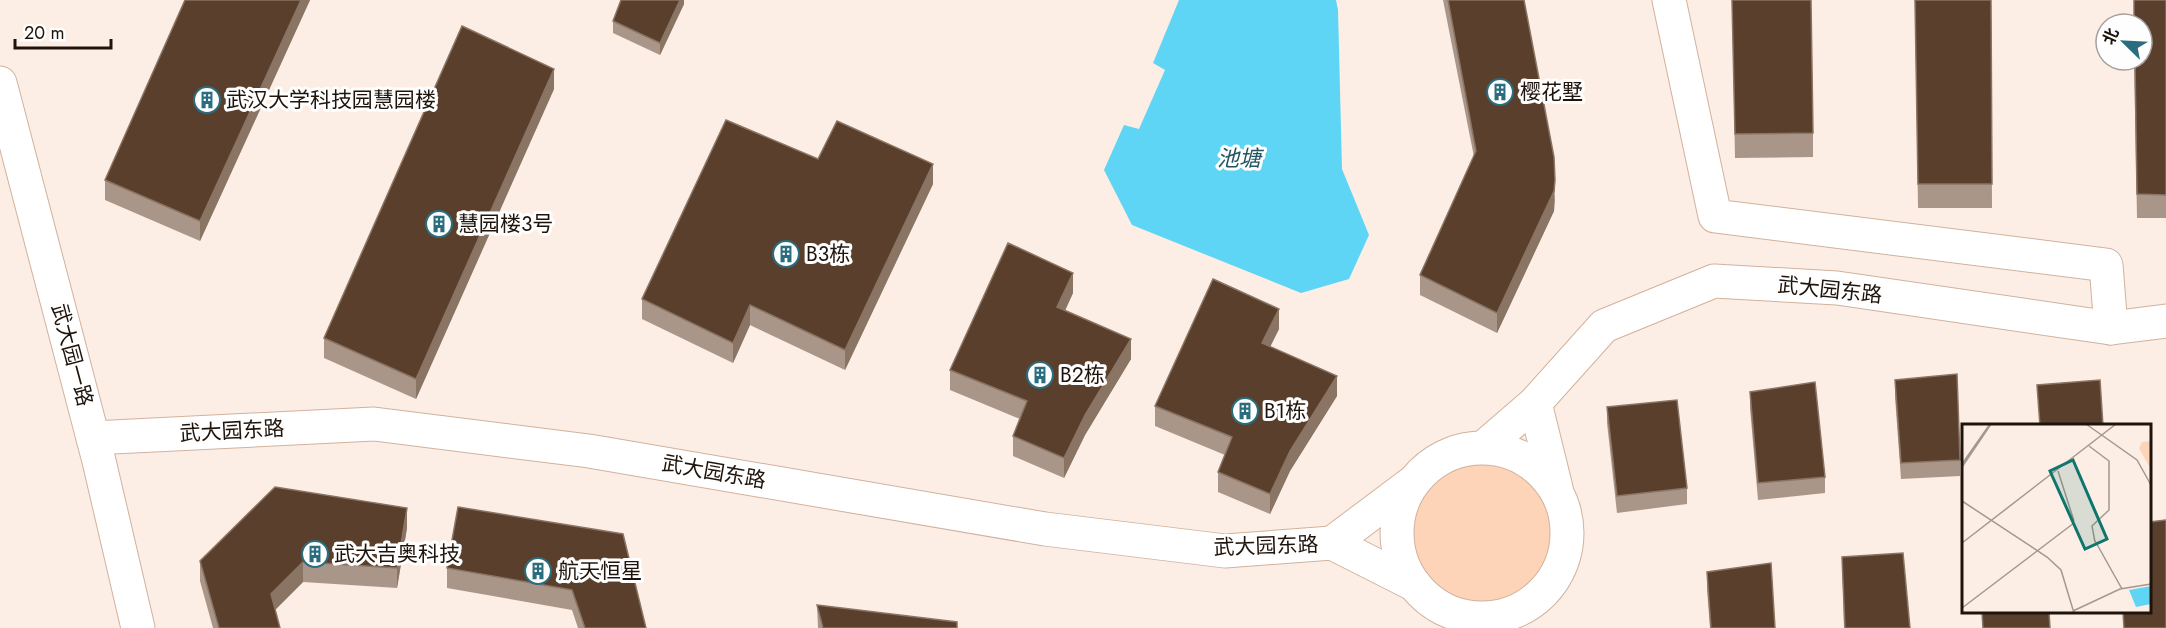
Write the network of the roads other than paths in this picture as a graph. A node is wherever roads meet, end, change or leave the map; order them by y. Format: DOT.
graph roads {
  1 [pos="1669,0"];
  2 [pos="0,83"];
  3 [pos="2166,321"];
  4 [pos="2111,328"];
  5 [pos="1535,403"];
  6 [pos="93,438"];
  7 [pos="1484,447"];
  8 [pos="1413,483"];
  9 [pos="1556,488"];
  10 [pos="1332,543"];
  11 [pos="1415,585"];
  12 [pos="1542,594"];
  13 [pos="1468,622"];
  14 [pos="138,628"];
  15 [pos="1526,628"];
  1 -- 4 [label="street"];
  2 -- 6 [label="street, 武大园一路"];
  3 -- 4 [label="street, 武大园东路"];
  4 -- 5 [label="street, 武大园东路"];
  5 -- 7 [label="street, 武大园东路"];
  5 -- 9 [label="street"];
  6 -- 10 [label="street, 武大园东路"];
  6 -- 14 [label="street, 武大园一路"];
  7 -- 8 [label="street"];
  7 -- 9 [label="street"];
  8 -- 10 [label="street"];
  8 -- 11 [label="street"];
  9 -- 12 [label="street"];
  10 -- 11 [label="street"];
  11 -- 13 [label="street"];
  12 -- 13 [label="street"];
  12 -- 15 [label="street"];
}
